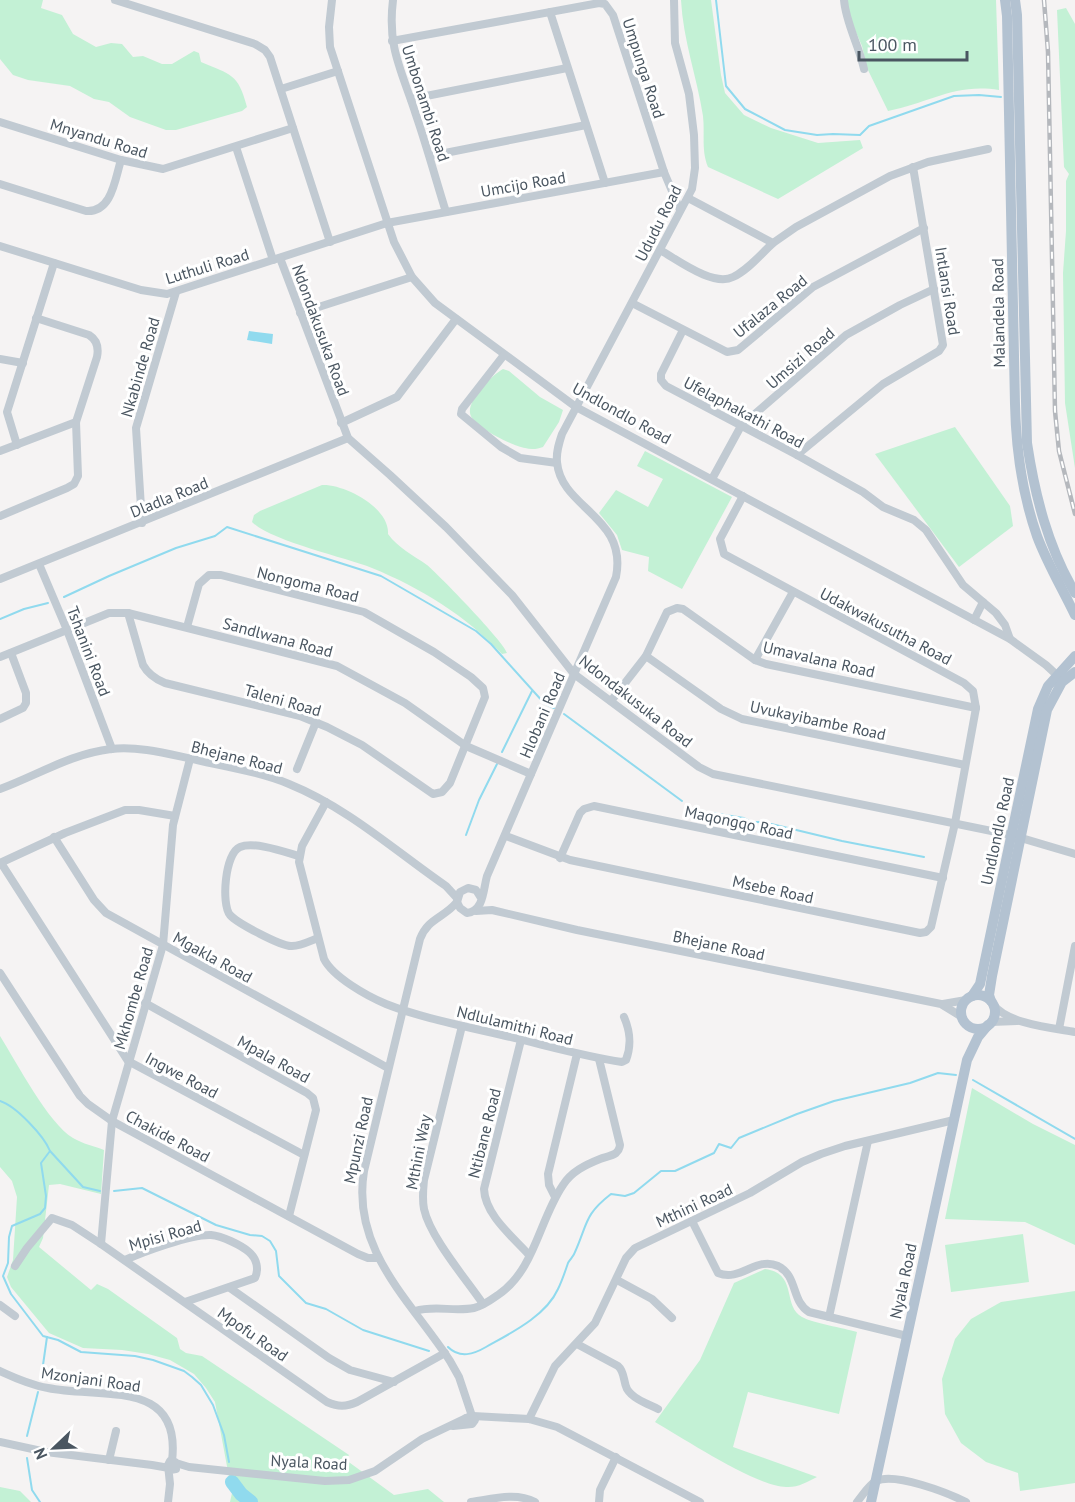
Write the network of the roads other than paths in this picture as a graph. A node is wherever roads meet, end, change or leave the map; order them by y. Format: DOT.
graph roads {
  1 [pos="115,0"];
  2 [pos="332,0"];
  3 [pos="393,0"];
  4 [pos="674,0"];
  5 [pos="844,0"];
  6 [pos="1005,0"];
  7 [pos="1016,0"];
  8 [pos="550,12"];
  9 [pos="392,41"];
  10 [pos="567,68"];
  11 [pos="864,69"];
  12 [pos="338,71"];
  13 [pos="281,89"];
  14 [pos="411,99"];
  15 [pos="0,122"];
  16 [pos="586,125"];
  17 [pos="293,128"];
  18 [pos="236,147"];
  19 [pos="988,149"];
  20 [pos="430,156"];
  21 [pos="121,160"];
  22 [pos="913,167"];
  23 [pos="664,172"];
  24 [pos="605,183"];
  25 [pos="0,184"];
  26 [pos="688,198"];
  27 [pos="680,210"];
  28 [pos="446,212"];
  29 [pos="387,223"];
  30 [pos="924,228"];
  31 [pos="330,242"];
  32 [pos="773,243"];
  33 [pos="0,246"];
  34 [pos="660,250"];
  35 [pos="277,259"];
  36 [pos="54,263"];
  37 [pos="412,277"];
  38 [pos="934,289"];
  39 [pos="176,292"];
  40 [pos="632,303"];
  41 [pos="300,313"];
  42 [pos="36,318"];
  43 [pos="456,319"];
  44 [pos="683,330"];
  45 [pos="504,355"];
  46 [pos="0,359"];
  47 [pos="23,363"];
  48 [pos="576,407"];
  49 [pos="76,422"];
  50 [pos="341,423"];
  51 [pos="741,426"];
  52 [pos="348,438"];
  53 [pos="17,445"];
  54 [pos="0,451"];
  55 [pos="797,455"];
  56 [pos="557,463"];
  57 [pos="712,479"];
  58 [pos="743,496"];
  59 [pos="0,516"];
  60 [pos="142,523"];
  61 [pos="39,564"];
  62 [pos="0,579"];
  63 [pos="793,592"];
  64 [pos="1075,593"];
  65 [pos="983,602"];
  66 [pos="128,613"];
  67 [pos="1075,615"];
  68 [pos="974,620"];
  69 [pos="187,627"];
  70 [pos="67,630"];
  71 [pos="1010,639"];
  72 [pos="10,653"];
  73 [pos="646,656"];
  74 [pos="1075,656"];
  75 [pos="0,657"];
  76 [pos="755,660"];
  77 [pos="1075,672"];
  78 [pos="574,674"];
  79 [pos="1060,678"];
  80 [pos="611,701"];
  81 [pos="976,708"];
  82 [pos="0,719"];
  83 [pos="316,722"];
  84 [pos="466,746"];
  85 [pos="112,749"];
  86 [pos="190,759"];
  87 [pos="965,765"];
  88 [pos="297,769"];
  89 [pos="531,774"];
  90 [pos="0,789"];
  91 [pos="326,802"];
  92 [pos="175,816"];
  93 [pos="955,823"];
  94 [pos="506,836"];
  95 [pos="1016,836"];
  96 [pos="54,837"];
  97 [pos="1075,854"];
  98 [pos="299,856"];
  99 [pos="560,858"];
  100 [pos="0,863"];
  101 [pos="487,876"];
  102 [pos="943,878"];
  103 [pos="446,886"];
  104 [pos="465,889"];
  105 [pos="481,899"];
  106 [pos="457,900"];
  107 [pos="492,910"];
  108 [pos="475,911"];
  109 [pos="465,912"];
  110 [pos="446,913"];
  111 [pos="318,938"];
  112 [pos="163,945"];
  113 [pos="1075,946"];
  114 [pos="0,973"];
  115 [pos="969,998"];
  116 [pos="992,1002"];
  117 [pos="145,1004"];
  118 [pos="941,1004"];
  119 [pos="403,1009"];
  120 [pos="624,1017"];
  121 [pos="963,1019"];
  122 [pos="1018,1020"];
  123 [pos="990,1024"];
  124 [pos="462,1026"];
  125 [pos="1059,1029"];
  126 [pos="1075,1032"];
  127 [pos="521,1040"];
  128 [pos="577,1054"];
  129 [pos="599,1059"];
  130 [pos="967,1060"];
  131 [pos="128,1061"];
  132 [pos="388,1068"];
  133 [pos="954,1120"];
  134 [pos="112,1121"];
  135 [pos="868,1141"];
  136 [pos="304,1155"];
  137 [pos="555,1197"];
  138 [pos="289,1216"];
  139 [pos="692,1221"];
  140 [pos="101,1244"];
  141 [pos="529,1255"];
  142 [pos="378,1258"];
  143 [pos="125,1260"];
  144 [pos="15,1266"];
  145 [pos="617,1280"];
  146 [pos="230,1288"];
  147 [pos="185,1302"];
  148 [pos="483,1304"];
  149 [pos="0,1305"];
  150 [pos="415,1311"];
  151 [pos="15,1316"];
  152 [pos="829,1317"];
  153 [pos="672,1318"];
  154 [pos="907,1336"];
  155 [pos="577,1344"];
  156 [pos="445,1353"];
  157 [pos="0,1371"];
  158 [pos="394,1382"];
  159 [pos="658,1408"];
  160 [pos="470,1419"];
  161 [pos="529,1419"];
  162 [pos="116,1431"];
  163 [pos="0,1442"];
  164 [pos="616,1457"];
  165 [pos="109,1460"];
  166 [pos="172,1466"];
  167 [pos="876,1481"];
  168 [pos="168,1502"];
  169 [pos="471,1502"];
  170 [pos="535,1502"];
  171 [pos="599,1502"];
  172 [pos="700,1502"];
  173 [pos="857,1502"];
  174 [pos="871,1502"];
  175 [pos="966,1502"];
  1 -- 13 [label="street"];
  2 -- 12 [label="street, Undlondlo Road"];
  3 -- 9 [label="street, Umbonambi Road"];
  4 -- 26 [label="street, Ududu Road"];
  5 -- 11 [label="street"];
  6 -- 67 [label="main road, Malandela Road"];
  7 -- 64 [label="main road, Malandela Road"];
  8 -- 9 [label="street, Umpunga Road"];
  8 -- 10 [label="street"];
  8 -- 23 [label="street, Umpunga Road"];
  9 -- 14 [label="street, Umbonambi Road"];
  10 -- 14 [label="street"];
  10 -- 16 [label="street"];
  12 -- 13 [label="street"];
  12 -- 29 [label="street, Undlondlo Road"];
  13 -- 17 [label="street"];
  14 -- 20 [label="street, Umbonambi Road"];
  15 -- 21 [label="street, Mnyandu Road"];
  16 -- 20 [label="street"];
  16 -- 24 [label="street"];
  17 -- 18 [label="street, Mnyandu Road"];
  17 -- 31 [label="street"];
  18 -- 21 [label="street, Mnyandu Road"];
  18 -- 35 [label="street, Ndondakusuka Road"];
  19 -- 22 [label="street"];
  20 -- 28 [label="street, Umbonambi Road"];
  21 -- 25 [label="street"];
  22 -- 30 [label="street, Intlansi Road"];
  22 -- 32 [label="street"];
  23 -- 24 [label="street, Umcijo Road"];
  23 -- 27 [label="street, Umpunga Road"];
  24 -- 28 [label="street, Umcijo Road"];
  26 -- 27 [label="street, Ududu Road"];
  26 -- 32 [label="street"];
  27 -- 34 [label="street, Ududu Road"];
  28 -- 29 [label="street, Umcijo Road"];
  29 -- 31 [label="street, Luthuli Road"];
  29 -- 37 [label="street, Undlondlo Road"];
  30 -- 38 [label="street, Intlansi Road"];
  30 -- 44 [label="street, Ufalaza Road"];
  31 -- 35 [label="street, Luthuli Road"];
  32 -- 34 [label="street"];
  33 -- 36 [label="street, Luthuli Road"];
  34 -- 40 [label="street, Ududu Road"];
  35 -- 39 [label="street, Luthuli Road"];
  35 -- 41 [label="street, Ndondakusuka Road"];
  36 -- 39 [label="street, Luthuli Road"];
  36 -- 42 [label="street"];
  37 -- 41 [label="street"];
  37 -- 43 [label="street, Undlondlo Road"];
  38 -- 51 [label="street, Umsizi Road"];
  38 -- 55 [label="street, Intlansi Road"];
  39 -- 60 [label="street, Nkabinde Road"];
  40 -- 44 [label="street, Ufalaza Road"];
  40 -- 48 [label="street, Ududu Road"];
  41 -- 50 [label="street, Ndondakusuka Road"];
  42 -- 47 [label="street"];
  42 -- 49 [label="street"];
  43 -- 45 [label="street, Undlondlo Road"];
  43 -- 50 [label="street"];
  44 -- 51 [label="street, Ufelaphakathi Road"];
  45 -- 48 [label="street, Undlondlo Road"];
  45 -- 56 [label="street"];
  46 -- 47 [label="street"];
  47 -- 53 [label="street"];
  48 -- 56 [label="street"];
  48 -- 57 [label="street, Undlondlo Road"];
  49 -- 53 [label="street"];
  49 -- 59 [label="street"];
  50 -- 52 [label="street, Ndondakusuka Road"];
  51 -- 55 [label="street, Ufelaphakathi Road"];
  51 -- 57 [label="street, Umsizi Road"];
  52 -- 60 [label="street, Dladla Road"];
  52 -- 78 [label="street, Ndondakusuka Road"];
  53 -- 54 [label="street"];
  55 -- 65 [label="street, Ufelaphakathi Road"];
  56 -- 78 [label="street, Hlobani Road"];
  57 -- 58 [label="street, Undlondlo Road"];
  58 -- 63 [label="street, Udakwakusutha Road"];
  58 -- 68 [label="street, Undlondlo Road"];
  60 -- 61 [label="street, Dladla Road"];
  61 -- 62 [label="street, Dladla Road"];
  61 -- 70 [label="street, Tshanini Road"];
  63 -- 76 [label="street"];
  63 -- 81 [label="street, Udakwakusutha Road"];
  65 -- 68 [label="street"];
  65 -- 71 [label="street, Ufelaphakathi Road"];
  66 -- 69 [label="street, Sandlwana Road"];
  66 -- 70 [label="street, Sandlwana Road"];
  66 -- 83 [label="street, Taleni Road"];
  68 -- 71 [label="street, Undlondlo Road"];
  69 -- 84 [label="street, Sandlwana Road"];
  69 -- 84 [label="street, Nongoma Road"];
  70 -- 72 [label="street, Sandlwana Road"];
  70 -- 85 [label="street, Tshanini Road"];
  71 -- 79 [label="street, Undlondlo Road"];
  72 -- 75 [label="street, Sandlwana Road"];
  72 -- 82 [label="street"];
  73 -- 76 [label="street, Umavalana Road"];
  73 -- 80 [label="street, Umavalana Road"];
  73 -- 87 [label="street, Uvukayibambe Road"];
  74 -- 79 [label="main road, Undlondlo Road"];
  76 -- 81 [label="street, Umavalana Road"];
  77 -- 79 [label="main road, Undlondlo Road"];
  78 -- 80 [label="street, Ndondakusuka Road"];
  78 -- 89 [label="street, Hlobani Road"];
  79 -- 95 [label="main road, Undlondlo Road"];
  80 -- 93 [label="street, Ndondakusuka Road"];
  81 -- 87 [label="street"];
  83 -- 84 [label="street, Taleni Road"];
  83 -- 88 [label="street"];
  84 -- 89 [label="street, Sandlwana Road"];
  85 -- 86 [label="street, Bhejane Road"];
  85 -- 90 [label="street, Bhejane Road"];
  86 -- 91 [label="street, Bhejane Road"];
  86 -- 92 [label="street, Mkhombe Road"];
  87 -- 93 [label="street"];
  89 -- 94 [label="street, Hlobani Road"];
  91 -- 98 [label="street"];
  91 -- 103 [label="street, Bhejane Road"];
  92 -- 96 [label="street"];
  92 -- 112 [label="street, Mkhombe Road"];
  93 -- 95 [label="street, Ndondakusuka Road"];
  93 -- 102 [label="street, Msebe Road"];
  94 -- 99 [label="street, Msebe Road"];
  94 -- 101 [label="street, Hlobani Road"];
  95 -- 97 [label="street, Ndondakusuka Road"];
  95 -- 115 [label="main road, Undlondlo Road"];
  95 -- 116 [label="main road, Undlondlo Road"];
  96 -- 100 [label="street"];
  96 -- 112 [label="street, Mgakla Road"];
  98 -- 111 [label="street, Ndlulamithi Road"];
  98 -- 111 [label="street"];
  99 -- 102 [label="street, Maqongqo Road"];
  99 -- 102 [label="street, Msebe Road"];
  100 -- 131 [label="street, Ingwe Road"];
  101 -- 104 [label="street"];
  101 -- 105 [label="street, Hlobani Road"];
  103 -- 104 [label="street, Bhejane Road"];
  103 -- 106 [label="street, Bhejane Road"];
  104 -- 105 [label="street"];
  104 -- 106 [label="street"];
  105 -- 107 [label="street, Bhejane Road"];
  105 -- 108 [label="street"];
  106 -- 109 [label="street"];
  106 -- 110 [label="street, Mpunzi Road"];
  107 -- 108 [label="street, Bhejane Road"];
  107 -- 118 [label="street, Bhejane Road"];
  108 -- 109 [label="street"];
  109 -- 110 [label="street"];
  110 -- 119 [label="street, Mpunzi Road"];
  111 -- 119 [label="street, Ndlulamithi Road"];
  112 -- 117 [label="street, Mkhombe Road"];
  112 -- 132 [label="street, Mgakla Road"];
  113 -- 125 [label="street"];
  114 -- 134 [label="street, Chakide Road"];
  115 -- 116 [label="main road"];
  115 -- 118 [label="street, Bhejane Road"];
  115 -- 121 [label="main road"];
  116 -- 122 [label="street"];
  116 -- 123 [label="main road"];
  117 -- 131 [label="street, Mkhombe Road"];
  117 -- 136 [label="street, Mpala Road"];
  118 -- 121 [label="street, Bhejane Road"];
  119 -- 124 [label="street, Ndlulamithi Road"];
  119 -- 132 [label="street, Mpunzi Road"];
  120 -- 129 [label="street, Ndlulamithi Road"];
  121 -- 123 [label="main road"];
  121 -- 130 [label="main road, Nyala Road"];
  122 -- 123 [label="street"];
  122 -- 125 [label="street"];
  123 -- 130 [label="main road, Nyala Road"];
  124 -- 127 [label="street, Ndlulamithi Road"];
  124 -- 148 [label="street, Mthini Way"];
  125 -- 126 [label="street"];
  127 -- 128 [label="street, Ndlulamithi Road"];
  127 -- 141 [label="street, Ntibane Road"];
  128 -- 129 [label="street, Ndlulamithi Road"];
  128 -- 137 [label="street"];
  129 -- 137 [label="street"];
  130 -- 133 [label="main road, Nyala Road"];
  131 -- 134 [label="street, Mkhombe Road"];
  131 -- 136 [label="street, Ingwe Road"];
  132 -- 142 [label="street, Mpunzi Road"];
  133 -- 135 [label="street, Mthini Road"];
  133 -- 154 [label="main road, Nyala Road"];
  134 -- 138 [label="street, Chakide Road"];
  134 -- 140 [label="street, Mkhombe Road"];
  135 -- 139 [label="street, Mthini Road"];
  135 -- 152 [label="street"];
  136 -- 138 [label="street, Mpala Road"];
  137 -- 141 [label="street"];
  138 -- 142 [label="street, Chakide Road"];
  139 -- 145 [label="street, Mthini Road"];
  139 -- 152 [label="street"];
  140 -- 143 [label="street, Mpofu Road"];
  140 -- 144 [label="street, Mpofu Road"];
  141 -- 148 [label="street"];
  142 -- 150 [label="street, Mpunzi Road"];
  143 -- 146 [label="street, Mpisi Road"];
  143 -- 147 [label="street, Mpofu Road"];
  145 -- 153 [label="street"];
  145 -- 155 [label="street, Mthini Road"];
  146 -- 147 [label="street, Mpisi Road"];
  146 -- 158 [label="street"];
  147 -- 158 [label="street, Mpofu Road"];
  148 -- 150 [label="street"];
  149 -- 151 [label="street"];
  150 -- 156 [label="street, Mpunzi Road"];
  152 -- 154 [label="street"];
  154 -- 167 [label="main road, Nyala Road"];
  155 -- 159 [label="street"];
  155 -- 161 [label="street, Mthini Road"];
  156 -- 158 [label="street, Mpofu Road"];
  156 -- 160 [label="street, Mpunzi Road"];
  157 -- 166 [label="street, Mzonjani Road"];
  160 -- 161 [label="street, Nyala Road"];
  160 -- 166 [label="street, Nyala Road"];
  161 -- 164 [label="street, Nyala Road"];
  162 -- 165 [label="street"];
  163 -- 165 [label="street, Nyala Road"];
  164 -- 171 [label="street"];
  164 -- 172 [label="street, Nyala Road"];
  165 -- 166 [label="street, Nyala Road"];
  166 -- 168 [label="street, Mzonjani Road"];
  167 -- 173 [label="street"];
  167 -- 174 [label="main road, Nyala Road"];
  167 -- 175 [label="street"];
  169 -- 170 [label="street"];
}
